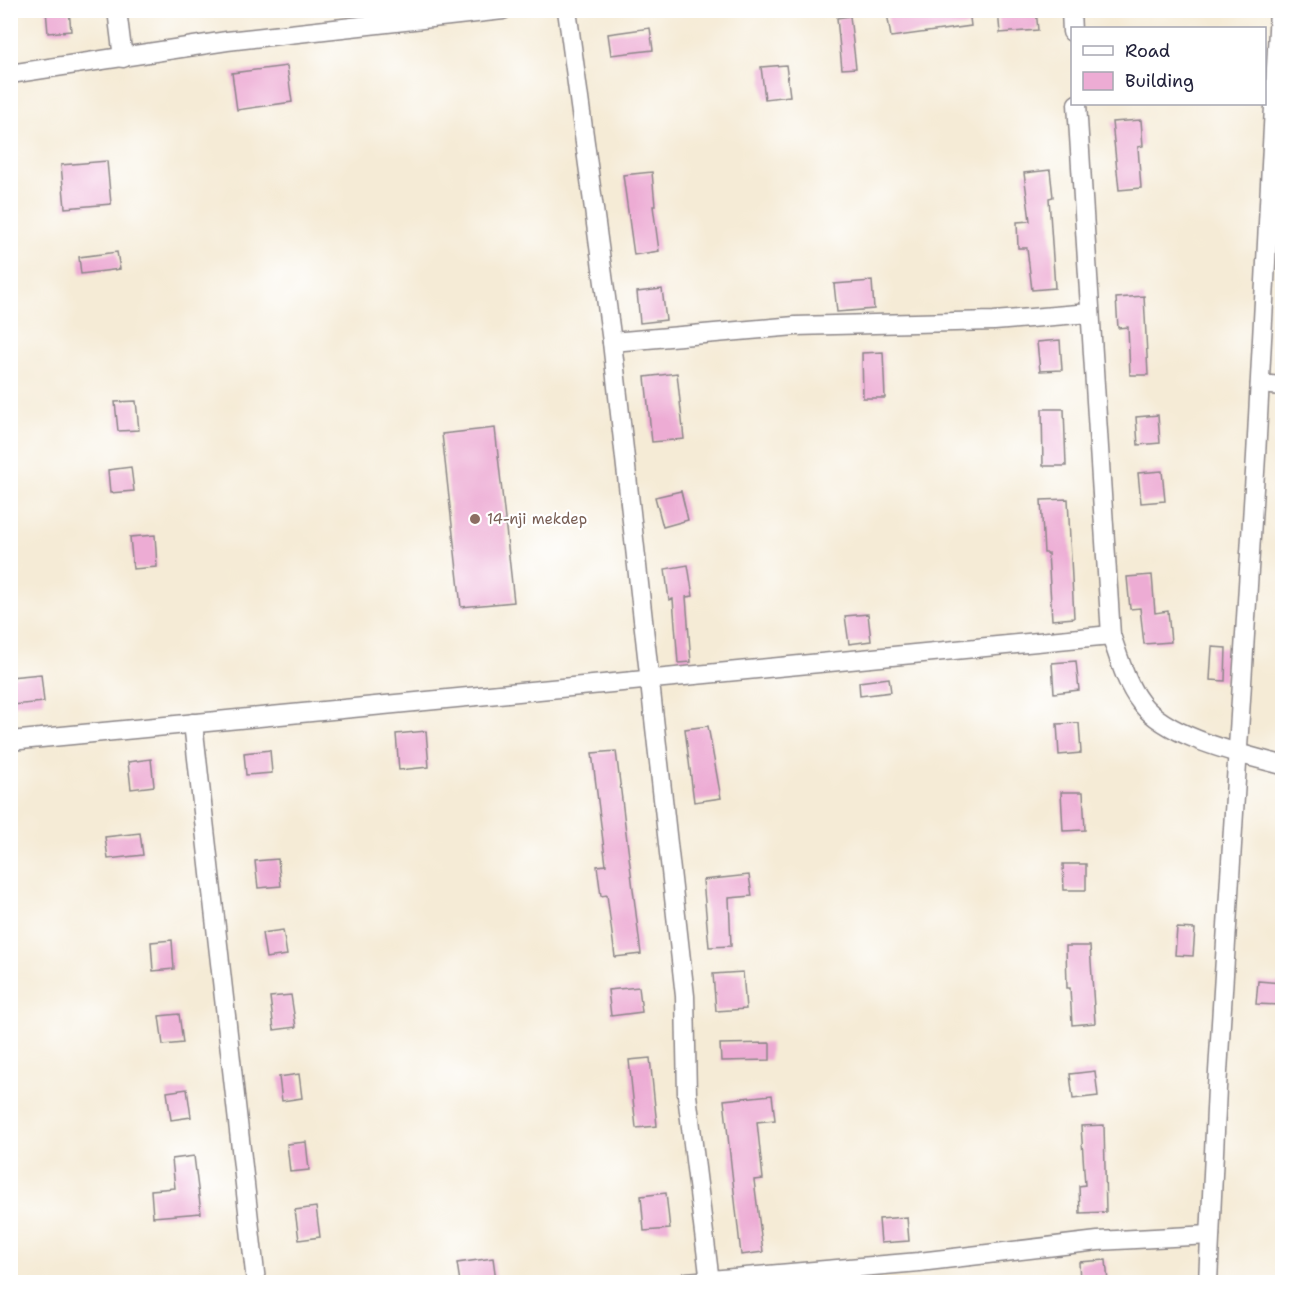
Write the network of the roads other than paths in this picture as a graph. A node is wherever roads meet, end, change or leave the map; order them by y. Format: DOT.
graph roads {
  1 [pos="117,10"];
  2 [pos="503,10"];
  3 [pos="567,10"];
  4 [pos="1071,10"];
  5 [pos="1279,10"];
  6 [pos="1072,27"];
  7 [pos="123,58"];
  8 [pos="10,74"];
  9 [pos="1077,105"];
  10 [pos="1090,313"];
  11 [pos="612,342"];
  12 [pos="1260,384"];
  13 [pos="1282,386"];
  14 [pos="1111,635"];
  15 [pos="650,680"];
  16 [pos="193,723"];
  17 [pos="10,741"];
  18 [pos="1238,753"];
  19 [pos="1282,765"];
  20 [pos="1210,1235"];
  21 [pos="710,1281"];
  22 [pos="256,1282"];
  23 [pos="687,1282"];
  24 [pos="1208,1282"];
  1 -- 7 [label="street"];
  2 -- 7 [label="street"];
  3 -- 11 [label="street"];
  4 -- 6 [label="street"];
  5 -- 12 [label="street"];
  7 -- 8 [label="street"];
  9 -- 10 [label="street"];
  10 -- 11 [label="street"];
  10 -- 14 [label="street"];
  11 -- 15 [label="street"];
  12 -- 13 [label="street"];
  12 -- 18 [label="street"];
  14 -- 15 [label="street"];
  14 -- 18 [label="street"];
  15 -- 16 [label="street"];
  15 -- 21 [label="street"];
  16 -- 17 [label="street"];
  16 -- 22 [label="street"];
  18 -- 19 [label="street"];
  18 -- 20 [label="street"];
  20 -- 21 [label="street"];
  20 -- 24 [label="street"];
  21 -- 23 [label="street"];
}
